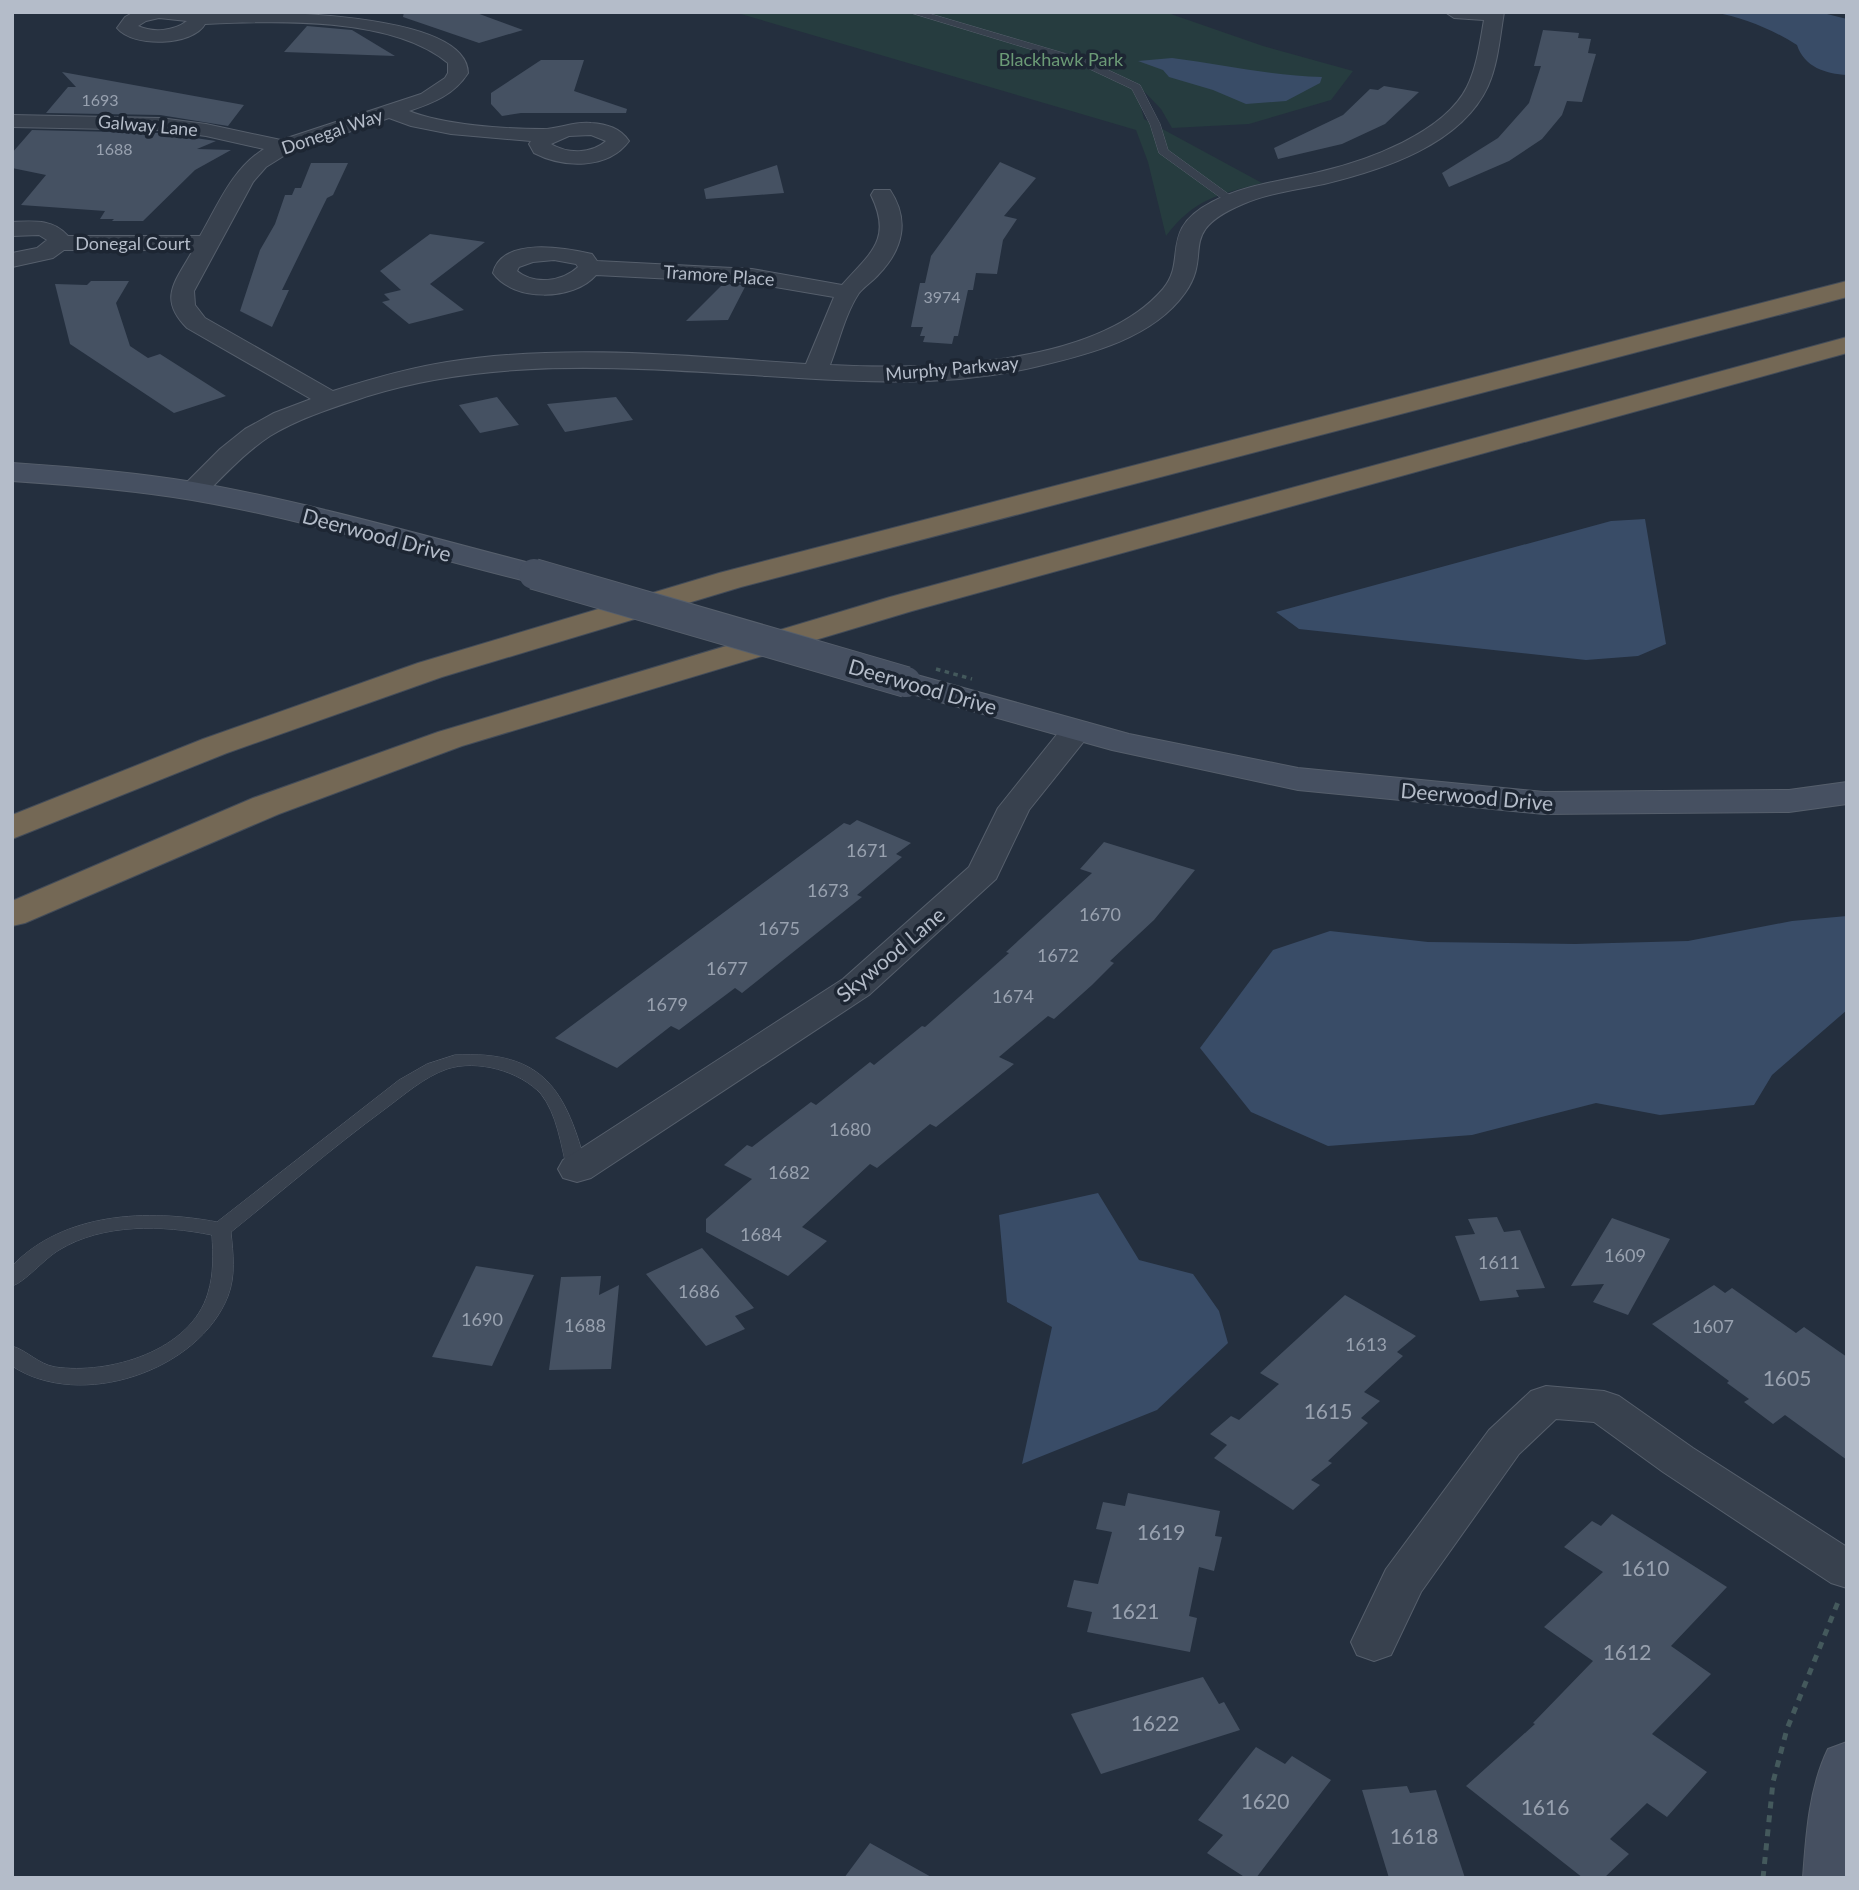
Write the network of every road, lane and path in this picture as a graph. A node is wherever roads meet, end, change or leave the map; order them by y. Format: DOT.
graph roads {
  1 [pos="913,12"];
  2 [pos="1454,12"];
  3 [pos="1495,14"];
  4 [pos="197,19"];
  5 [pos="389,111"];
  6 [pos="12,121"];
  7 [pos="547,136"];
  8 [pos="282,147"];
  9 [pos="882,195"];
  10 [pos="1232,201"];
  11 [pos="12,229"];
  12 [pos="58,243"];
  13 [pos="208,243"];
  14 [pos="12,260"];
  15 [pos="590,268"];
  16 [pos="1847,289"];
  17 [pos="847,293"];
  18 [pos="1847,345"];
  19 [pos="815,372"];
  20 [pos="331,400"];
  21 [pos="12,472"];
  22 [pos="192,491"];
  23 [pos="972,679"];
  24 [pos="985,682"];
  25 [pos="1077,730"];
  26 [pos="1847,793"];
  27 [pos="12,828"];
  28 [pos="12,915"];
  29 [pos="577,1169"];
  30 [pos="221,1230"];
  31 [pos="12,1279"];
  32 [pos="12,1354"];
  33 [pos="1844,1582"];
  34 [pos="1374,1642"];
  35 [pos="1847,1765"];
  36 [pos="1763,1878"];
  37 [pos="1831,1878"];
  1 -- 10 [label="lane"];
  2 -- 3 [label="street"];
  3 -- 10 [label="street, Murphy Parkway"];
  4 -- 5 [label="street, Donegal Way"];
  5 -- 7 [label="street"];
  5 -- 8 [label="street, Donegal Way"];
  6 -- 8 [label="street, Galway Lane"];
  8 -- 13 [label="street, Donegal Way"];
  9 -- 17 [label="street"];
  10 -- 19 [label="street, Murphy Parkway"];
  11 -- 12 [label="street, Donegal Court"];
  12 -- 13 [label="street, Donegal Court"];
  12 -- 14 [label="street, Donegal Court"];
  13 -- 20 [label="street, Donegal Way"];
  15 -- 17 [label="street, Tramore Place"];
  16 -- 27 [label="highway"];
  17 -- 19 [label="street"];
  18 -- 28 [label="highway"];
  19 -- 20 [label="street, Murphy Parkway"];
  20 -- 22 [label="street, Murphy Parkway"];
  21 -- 22 [label="street, Deerwood Drive"];
  22 -- 25 [label="street, Deerwood Drive, bridge"];
  23 -- 24 [label="path"];
  25 -- 26 [label="street, Deerwood Drive"];
  25 -- 29 [label="street, Skywood Lane"];
  29 -- 30 [label="lane"];
  30 -- 31 [label="lane"];
  30 -- 32 [label="lane"];
  33 -- 34 [label="street"];
  33 -- 36 [label="path"];
  35 -- 37 [label="street"];
}
